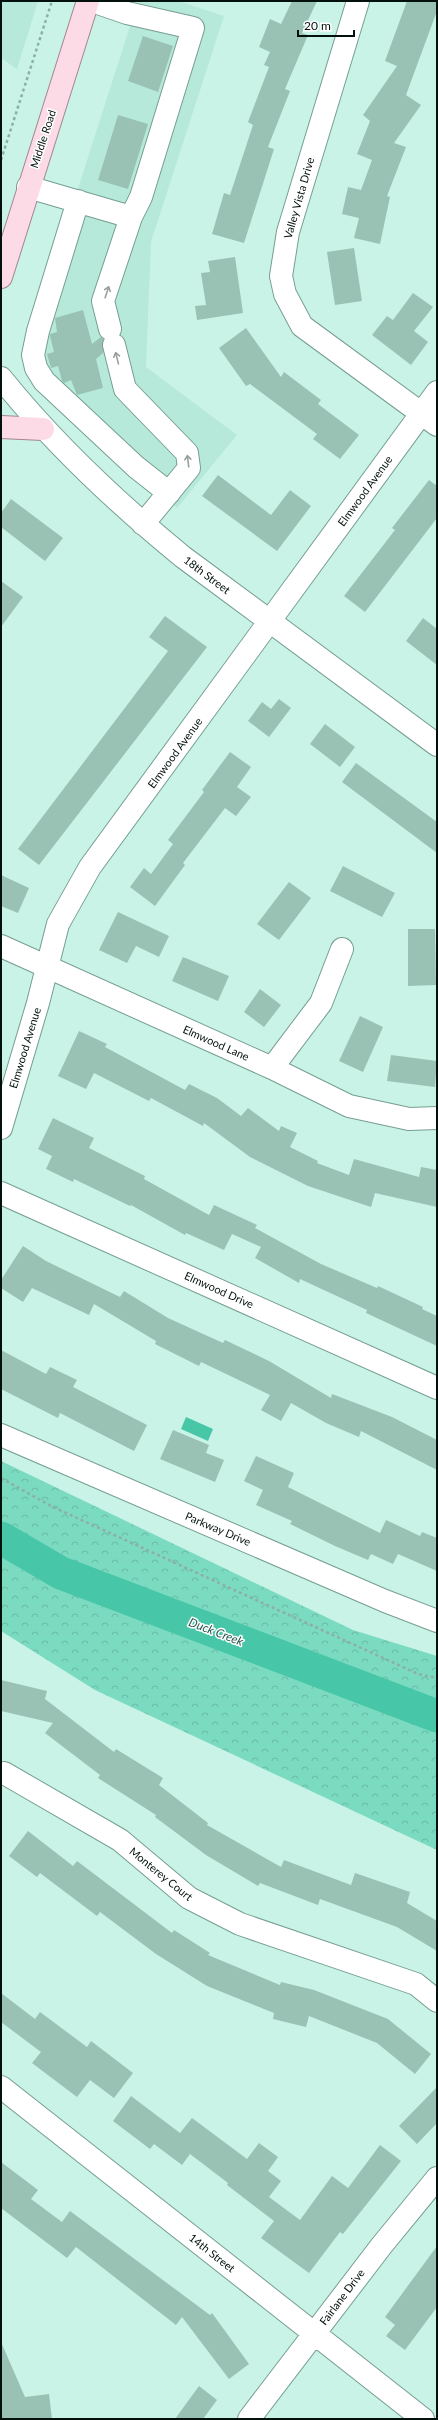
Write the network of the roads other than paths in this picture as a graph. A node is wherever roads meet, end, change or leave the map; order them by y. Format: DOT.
graph roads {
  1 [pos="88,1"];
  2 [pos="92,1"];
  3 [pos="358,1"];
  4 [pos="28,187"];
  5 [pos="78,201"];
  6 [pos="131,217"];
  7 [pos="9,228"];
  8 [pos="1,277"];
  9 [pos="1,378"];
  10 [pos="437,392"];
  11 [pos="429,420"];
  12 [pos="1,427"];
  13 [pos="43,428"];
  14 [pos="169,493"];
  15 [pos="143,524"];
  16 [pos="271,622"];
  17 [pos="437,745"];
  18 [pos="1,946"];
  19 [pos="342,949"];
  20 [pos="47,966"];
  21 [pos="272,1068"];
  22 [pos="437,1118"];
  23 [pos="1,1128"];
  24 [pos="1,1193"];
  25 [pos="437,1388"];
  26 [pos="1,1435"];
  27 [pos="437,1621"];
  28 [pos="4,1773"];
  29 [pos="437,2001"];
  30 [pos="1,2088"];
  31 [pos="437,2178"];
  32 [pos="314,2333"];
  33 [pos="249,2419"];
  34 [pos="423,2419"];
  1 -- 4 [label="main road, Middle Road"];
  2 -- 6 [label="street"];
  3 -- 11 [label="street, Valley Vista Drive"];
  4 -- 5 [label="street"];
  4 -- 7 [label="main road, Middle Road"];
  5 -- 6 [label="street"];
  5 -- 14 [label="street"];
  14 -- 6 [label="street, one-way"];
  7 -- 8 [label="main road, Middle Road"];
  9 -- 13 [label="street, 18th Street"];
  10 -- 11 [label="street, Elmwood Avenue"];
  11 -- 16 [label="street, Elmwood Avenue"];
  12 -- 13 [label="main road"];
  13 -- 15 [label="street, 18th Street"];
  14 -- 15 [label="street"];
  15 -- 16 [label="street, 18th Street"];
  16 -- 17 [label="street, 18th Street"];
  16 -- 20 [label="street, Elmwood Avenue"];
  18 -- 20 [label="street, Elmwood Lane"];
  19 -- 21 [label="street"];
  20 -- 21 [label="street, Elmwood Lane"];
  20 -- 23 [label="street, Elmwood Avenue"];
  21 -- 22 [label="street, Elmwood Lane"];
  24 -- 25 [label="street, Elmwood Drive"];
  26 -- 27 [label="street, Parkway Drive"];
  28 -- 29 [label="street, Monterey Court"];
  30 -- 32 [label="street, 14th Street"];
  31 -- 32 [label="street, Fairlane Drive"];
  32 -- 33 [label="street, Fairlane Drive"];
  32 -- 34 [label="street, 14th Street"];
}
